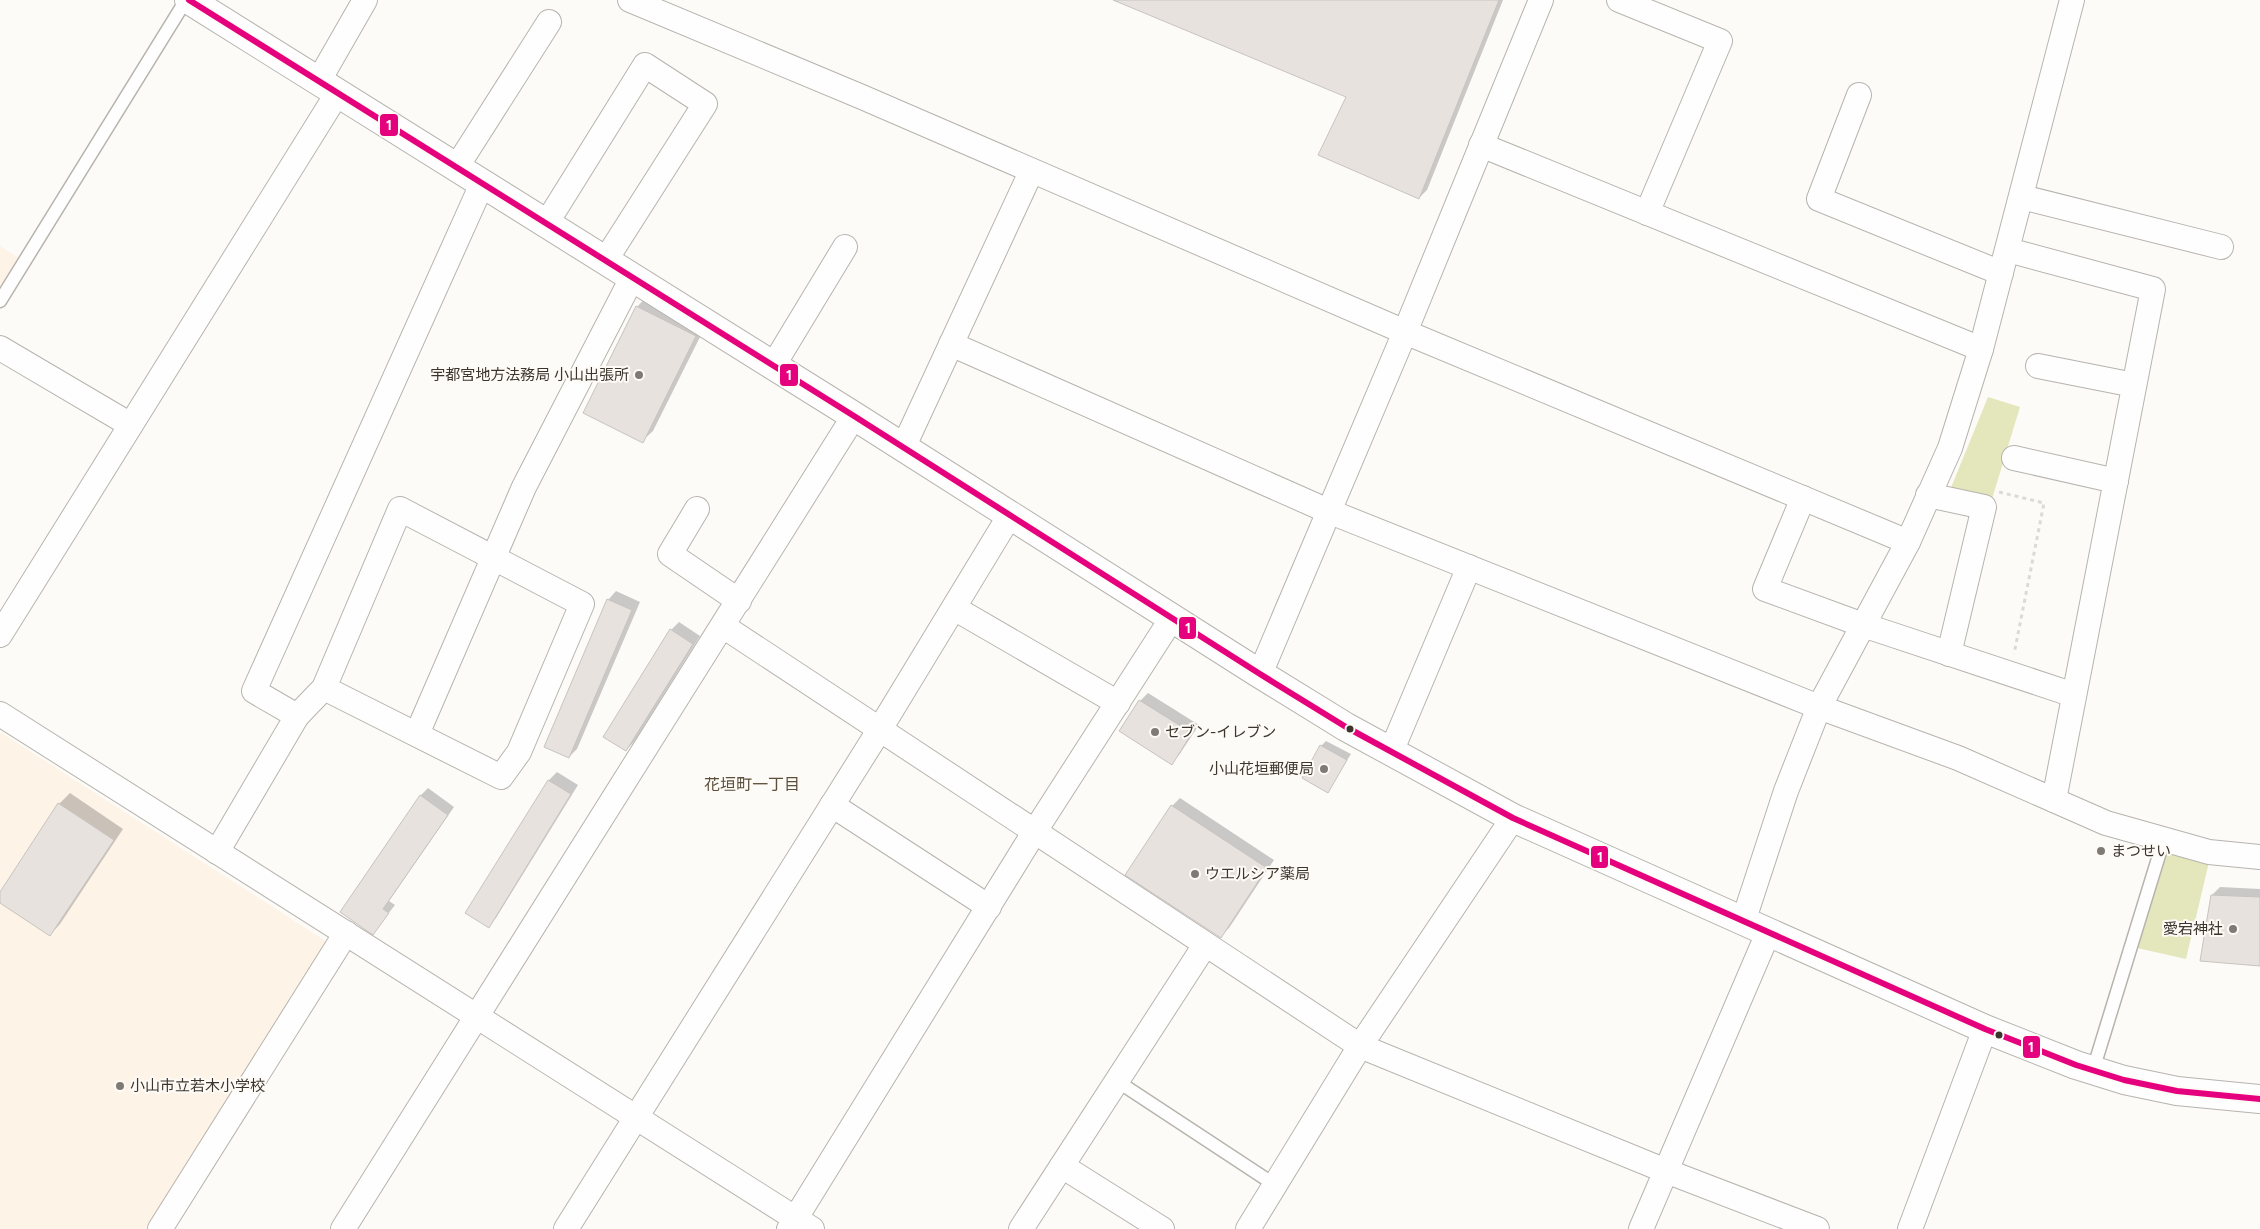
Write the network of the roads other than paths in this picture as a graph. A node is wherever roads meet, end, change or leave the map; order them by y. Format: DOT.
graph roads {
  1 [pos="187,0"];
  2 [pos="365,0"];
  3 [pos="630,0"];
  4 [pos="1541,0"];
  5 [pos="1619,0"];
  6 [pos="2072,0"];
  7 [pos="549,22"];
  8 [pos="328,88"];
  9 [pos="1859,95"];
  10 [pos="1481,145"];
  11 [pos="456,168"];
  12 [pos="1031,172"];
  13 [pos="482,184"];
  14 [pos="2022,197"];
  15 [pos="1647,213"];
  16 [pos="546,224"];
  17 [pos="845,247"];
  18 [pos="2221,247"];
  19 [pos="2008,250"];
  20 [pos="605,261"];
  21 [pos="2001,273"];
  22 [pos="632,278"];
  23 [pos="0,301"];
  24 [pos="1405,332"];
  25 [pos="951,344"];
  26 [pos="0,348"];
  27 [pos="1981,349"];
  28 [pos="773,366"];
  29 [pos="2038,366"];
  30 [pos="2134,385"];
  31 [pos="854,416"];
  32 [pos="129,424"];
  33 [pos="903,448"];
  34 [pos="2014,458"];
  35 [pos="2116,481"];
  36 [pos="1928,495"];
  37 [pos="1803,498"];
  38 [pos="697,509"];
  39 [pos="1328,511"];
  40 [pos="1010,515"];
  41 [pos="1908,542"];
  42 [pos="493,557"];
  43 [pos="1469,567"];
  44 [pos="739,601"];
  45 [pos="954,608"];
  46 [pos="1172,618"];
  47 [pos="1863,625"];
  48 [pos="723,626"];
  49 [pos="0,635"];
  50 [pos="1949,654"];
  51 [pos="1260,674"];
  52 [pos="324,688"];
  53 [pos="2074,695"];
  54 [pos="1118,703"];
  55 [pos="1819,708"];
  56 [pos="0,714"];
  57 [pos="297,716"];
  58 [pos="880,728"];
  59 [pos="417,734"];
  60 [pos="1391,752"];
  61 [pos="2054,800"];
  62 [pos="832,805"];
  63 [pos="1513,818"];
  64 [pos="1035,831"];
  65 [pos="2164,839"];
  66 [pos="217,852"];
  67 [pos="2260,857"];
  68 [pos="989,907"];
  69 [pos="1743,922"];
  70 [pos="346,933"];
  71 [pos="1768,933"];
  72 [pos="1205,945"];
  73 [pos="478,1015"];
  74 [pos="1985,1029"];
  75 [pos="1360,1046"];
  76 [pos="2093,1070"];
  77 [pos="1117,1081"];
  78 [pos="2260,1099"];
  79 [pos="636,1119"];
  80 [pos="1062,1166"];
  81 [pos="1666,1171"];
  82 [pos="1275,1186"];
  83 [pos="799,1226"];
  84 [pos="160,1229"];
  85 [pos="343,1229"];
  86 [pos="566,1229"];
  87 [pos="1021,1229"];
  88 [pos="1162,1229"];
  89 [pos="1248,1229"];
  90 [pos="1641,1229"];
  91 [pos="1817,1229"];
  92 [pos="1910,1229"];
  1 -- 8 [label="main road"];
  1 -- 23 [label="lane"];
  2 -- 8 [label="street"];
  3 -- 12 [label="street"];
  4 -- 10 [label="street"];
  5 -- 15 [label="street"];
  6 -- 14 [label="street"];
  7 -- 11 [label="street"];
  8 -- 11 [label="main road"];
  8 -- 32 [label="street"];
  9 -- 21 [label="street"];
  10 -- 15 [label="street"];
  10 -- 24 [label="street"];
  11 -- 13 [label="main road"];
  12 -- 24 [label="street"];
  12 -- 25 [label="street"];
  13 -- 16 [label="main road"];
  13 -- 57 [label="street"];
  14 -- 18 [label="street"];
  14 -- 19 [label="street"];
  15 -- 27 [label="street"];
  16 -- 20 [label="main road"];
  16 -- 20 [label="street"];
  17 -- 28 [label="street"];
  19 -- 21 [label="street"];
  19 -- 30 [label="street"];
  20 -- 22 [label="main road"];
  21 -- 27 [label="street"];
  22 -- 28 [label="main road"];
  22 -- 42 [label="street"];
  24 -- 37 [label="street"];
  24 -- 39 [label="street"];
  25 -- 33 [label="street"];
  25 -- 39 [label="street"];
  26 -- 32 [label="street"];
  27 -- 36 [label="street"];
  28 -- 31 [label="main road"];
  29 -- 30 [label="street"];
  30 -- 35 [label="street"];
  31 -- 33 [label="main road"];
  31 -- 44 [label="street"];
  32 -- 49 [label="street"];
  33 -- 40 [label="main road"];
  34 -- 35 [label="street"];
  35 -- 53 [label="street"];
  36 -- 41 [label="street"];
  36 -- 50 [label="street"];
  37 -- 41 [label="street"];
  37 -- 47 [label="street"];
  38 -- 44 [label="street"];
  39 -- 43 [label="street"];
  39 -- 51 [label="street"];
  40 -- 45 [label="street"];
  40 -- 46 [label="main road"];
  41 -- 47 [label="street"];
  42 -- 52 [label="street"];
  42 -- 59 [label="street"];
  42 -- 59 [label="street"];
  43 -- 55 [label="street"];
  43 -- 60 [label="street"];
  44 -- 48 [label="street"];
  45 -- 54 [label="street"];
  45 -- 58 [label="street"];
  46 -- 51 [label="main road"];
  46 -- 54 [label="street"];
  47 -- 50 [label="street"];
  47 -- 55 [label="street"];
  48 -- 58 [label="street"];
  48 -- 73 [label="street"];
  50 -- 53 [label="street"];
  51 -- 60 [label="main road"];
  52 -- 57 [label="street"];
  52 -- 59 [label="street"];
  53 -- 61 [label="street"];
  54 -- 64 [label="street"];
  55 -- 61 [label="street"];
  55 -- 69 [label="street"];
  56 -- 66 [label="street"];
  57 -- 66 [label="street"];
  58 -- 62 [label="street"];
  58 -- 64 [label="street"];
  60 -- 63 [label="main road"];
  61 -- 65 [label="street"];
  62 -- 68 [label="street"];
  62 -- 79 [label="street"];
  63 -- 69 [label="main road"];
  63 -- 75 [label="street"];
  64 -- 68 [label="street"];
  64 -- 72 [label="street"];
  65 -- 67 [label="street"];
  65 -- 76 [label="lane"];
  66 -- 70 [label="street"];
  68 -- 83 [label="street"];
  69 -- 71 [label="main road"];
  70 -- 73 [label="street"];
  70 -- 84 [label="street"];
  71 -- 74 [label="main road"];
  71 -- 81 [label="street"];
  72 -- 75 [label="street"];
  72 -- 77 [label="street"];
  73 -- 79 [label="street"];
  73 -- 85 [label="street"];
  74 -- 76 [label="main road"];
  74 -- 92 [label="street"];
  75 -- 81 [label="street"];
  75 -- 82 [label="street"];
  76 -- 78 [label="main road"];
  77 -- 80 [label="street"];
  77 -- 82 [label="lane"];
  79 -- 83 [label="street"];
  79 -- 86 [label="street"];
  80 -- 87 [label="street"];
  80 -- 88 [label="street"];
  81 -- 90 [label="street"];
  81 -- 91 [label="street"];
  82 -- 89 [label="street"];
}
